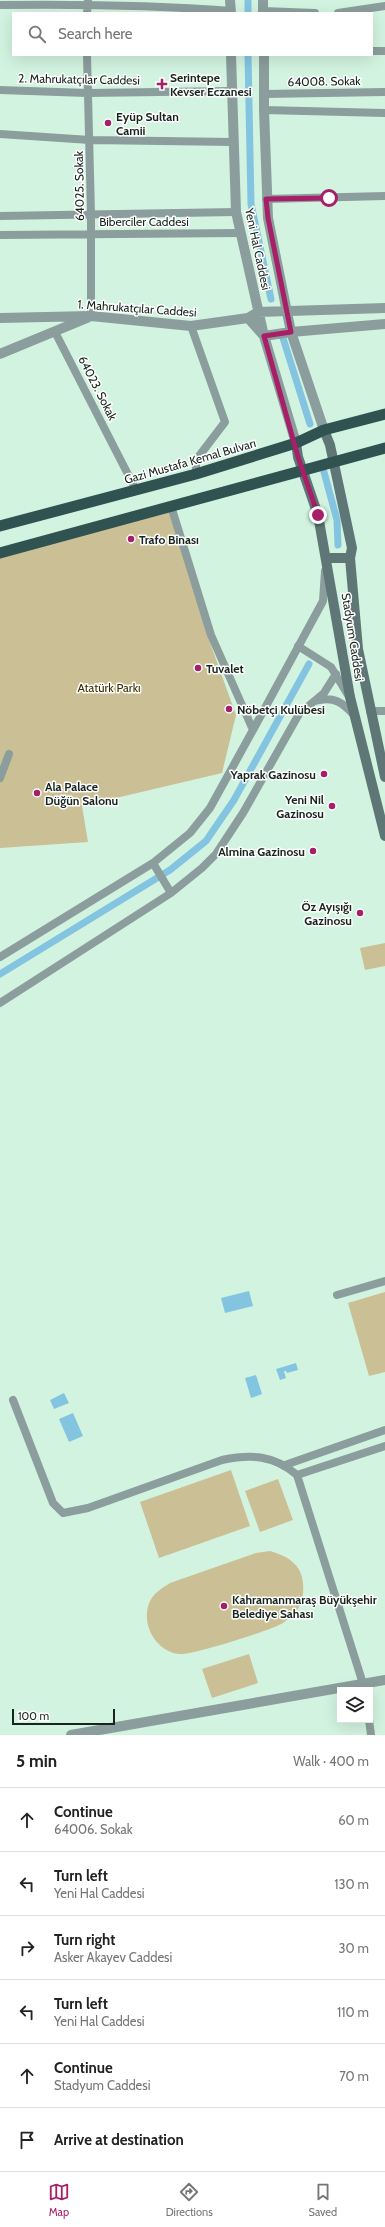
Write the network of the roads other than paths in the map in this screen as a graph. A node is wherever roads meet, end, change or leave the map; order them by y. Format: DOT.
graph roads {
  1 [pos="230,0"];
  2 [pos="263,0"];
  3 [pos="88,2"];
  4 [pos="0,5"];
  5 [pos="385,6"];
  6 [pos="87,12"];
  7 [pos="231,12"];
  8 [pos="263,12"];
  9 [pos="345,12"];
  10 [pos="373,51"];
  11 [pos="385,51"];
  12 [pos="87,56"];
  13 [pos="231,56"];
  14 [pos="264,56"];
  15 [pos="0,90"];
  16 [pos="231,91"];
  17 [pos="385,92"];
  18 [pos="87,93"];
  19 [pos="264,94"];
  20 [pos="264,110"];
  21 [pos="385,113"];
  22 [pos="0,134"];
  23 [pos="90,140"];
  24 [pos="233,142"];
  25 [pos="385,196"];
  26 [pos="266,199"];
  27 [pos="236,212"];
  28 [pos="91,214"];
  29 [pos="0,216"];
  30 [pos="91,233"];
  31 [pos="240,233"];
  32 [pos="0,235"];
  33 [pos="385,308"];
  34 [pos="287,310"];
  35 [pos="258,312"];
  36 [pos="91,316"];
  37 [pos="0,318"];
  38 [pos="248,318"];
  39 [pos="385,324"];
  40 [pos="191,326"];
  41 [pos="55,332"];
  42 [pos="291,332"];
  43 [pos="264,336"];
  44 [pos="0,354"];
  45 [pos="385,414"];
  46 [pos="324,430"];
  47 [pos="296,443"];
  48 [pos="385,448"];
  49 [pos="334,462"];
  50 [pos="303,469"];
  51 [pos="196,474"];
  52 [pos="136,490"];
  53 [pos="171,506"];
  54 [pos="1,526"];
  55 [pos="0,552"];
  56 [pos="326,558"];
  57 [pos="350,558"];
  58 [pos="298,646"];
  59 [pos="336,674"];
  60 [pos="350,697"];
  61 [pos="312,701"];
  62 [pos="370,711"];
  63 [pos="385,711"];
  64 [pos="354,715"];
  65 [pos="253,730"];
  66 [pos="9,754"];
  67 [pos="385,774"];
  68 [pos="0,778"];
  69 [pos="385,836"];
  70 [pos="153,863"];
  71 [pos="171,893"];
  72 [pos="0,957"];
  73 [pos="0,1003"];
  74 [pos="385,1280"];
  75 [pos="337,1295"];
  76 [pos="13,1400"];
  77 [pos="385,1430"];
  78 [pos="385,1446"];
  79 [pos="285,1465"];
  80 [pos="298,1475"];
  81 [pos="385,1680"];
  82 [pos="365,1687"];
  83 [pos="337,1692"];
  84 [pos="369,1723"];
  85 [pos="71,1735"];
  86 [pos="371,1735"];
  1 -- 7 [label="street"];
  2 -- 8 [label="street"];
  3 -- 4 [label="street"];
  3 -- 6 [label="street"];
  3 -- 7 [label="street"];
  5 -- 9 [label="street"];
  10 -- 11 [label="street"];
  12 -- 18 [label="street, 64025. Sokak"];
  13 -- 16 [label="street, Yeni Hal Caddesi"];
  14 -- 19 [label="street, Yeni Hal Caddesi"];
  15 -- 18 [label="street, 2. Mahrukatçılar Caddesi"];
  16 -- 18 [label="street, 2. Mahrukatçılar Caddesi"];
  16 -- 24 [label="street, Yeni Hal Caddesi"];
  17 -- 19 [label="street, 64008. Sokak"];
  18 -- 23 [label="street, 64025. Sokak"];
  19 -- 20 [label="street, Yeni Hal Caddesi"];
  20 -- 21 [label="street"];
  20 -- 26 [label="street, Yeni Hal Caddesi"];
  22 -- 23 [label="street"];
  23 -- 24 [label="street"];
  23 -- 28 [label="street, 64025. Sokak"];
  24 -- 27 [label="street, Yeni Hal Caddesi"];
  25 -- 26 [label="street"];
  26 -- 34 [label="street, Yeni Hal Caddesi"];
  27 -- 28 [label="street, Biberciler Caddesi"];
  27 -- 31 [label="street, Yeni Hal Caddesi"];
  28 -- 29 [label="street, Biberciler Caddesi"];
  28 -- 30 [label="street, 64025. Sokak"];
  30 -- 31 [label="street, Biberciler Caddesi"];
  30 -- 32 [label="street, Biberciler Caddesi"];
  30 -- 36 [label="street, 64025. Sokak"];
  31 -- 35 [label="street, Yeni Hal Caddesi"];
  33 -- 34 [label="street"];
  34 -- 35 [label="street"];
  34 -- 42 [label="street, Yeni Hal Caddesi"];
  35 -- 38 [label="street, 1. Mahrukatçılar Caddesi"];
  35 -- 43 [label="street, Yeni Hal Caddesi"];
  36 -- 37 [label="street, 1. Mahrukatçılar Caddesi"];
  36 -- 40 [label="street, 1. Mahrukatçılar Caddesi"];
  36 -- 41 [label="street"];
  38 -- 40 [label="street, 1. Mahrukatçılar Caddesi"];
  38 -- 43 [label="street"];
  39 -- 42 [label="street"];
  40 -- 51 [label="street"];
  41 -- 44 [label="street"];
  41 -- 52 [label="street, 64023. Sokak"];
  42 -- 43 [label="street"];
  42 -- 46 [label="street, Yeni Hal Caddesi"];
  43 -- 47 [label="street, Yeni Hal Caddesi"];
  45 -- 46 [label="highway, Gazi Mustafa Kemal Bulvarı"];
  46 -- 47 [label="highway, Gazi Mustafa Kemal Bulvarı"];
  46 -- 49 [label="main road, Stadyum Caddesi"];
  47 -- 50 [label="main road, Stadyum Caddesi"];
  47 -- 51 [label="highway, Gazi Mustafa Kemal Bulvarı"];
  48 -- 49 [label="highway"];
  49 -- 50 [label="highway"];
  49 -- 57 [label="main road, Stadyum Caddesi"];
  50 -- 53 [label="highway"];
  50 -- 56 [label="main road, Stadyum Caddesi"];
  51 -- 52 [label="highway, Gazi Mustafa Kemal Bulvarı"];
  52 -- 54 [label="highway, Gazi Mustafa Kemal Bulvarı"];
  53 -- 55 [label="highway"];
  53 -- 65 [label="street"];
  56 -- 57 [label="main road"];
  56 -- 58 [label="street"];
  56 -- 60 [label="main road, Stadyum Caddesi"];
  57 -- 62 [label="main road, Stadyum Caddesi"];
  58 -- 59 [label="street"];
  58 -- 65 [label="street"];
  59 -- 60 [label="street"];
  59 -- 61 [label="street"];
  60 -- 64 [label="main road, Stadyum Caddesi"];
  61 -- 64 [label="street"];
  61 -- 71 [label="street"];
  62 -- 63 [label="street"];
  62 -- 67 [label="main road, Stadyum Caddesi"];
  64 -- 69 [label="main road, Stadyum Caddesi"];
  65 -- 70 [label="street"];
  66 -- 68 [label="street"];
  70 -- 71 [label="street"];
  70 -- 72 [label="street"];
  71 -- 73 [label="street"];
  74 -- 75 [label="street"];
  76 -- 79 [label="street"];
  77 -- 79 [label="street"];
  78 -- 80 [label="street"];
  79 -- 80 [label="street"];
  80 -- 82 [label="street"];
  81 -- 82 [label="street"];
  83 -- 85 [label="street"];
  84 -- 86 [label="street"];
}
